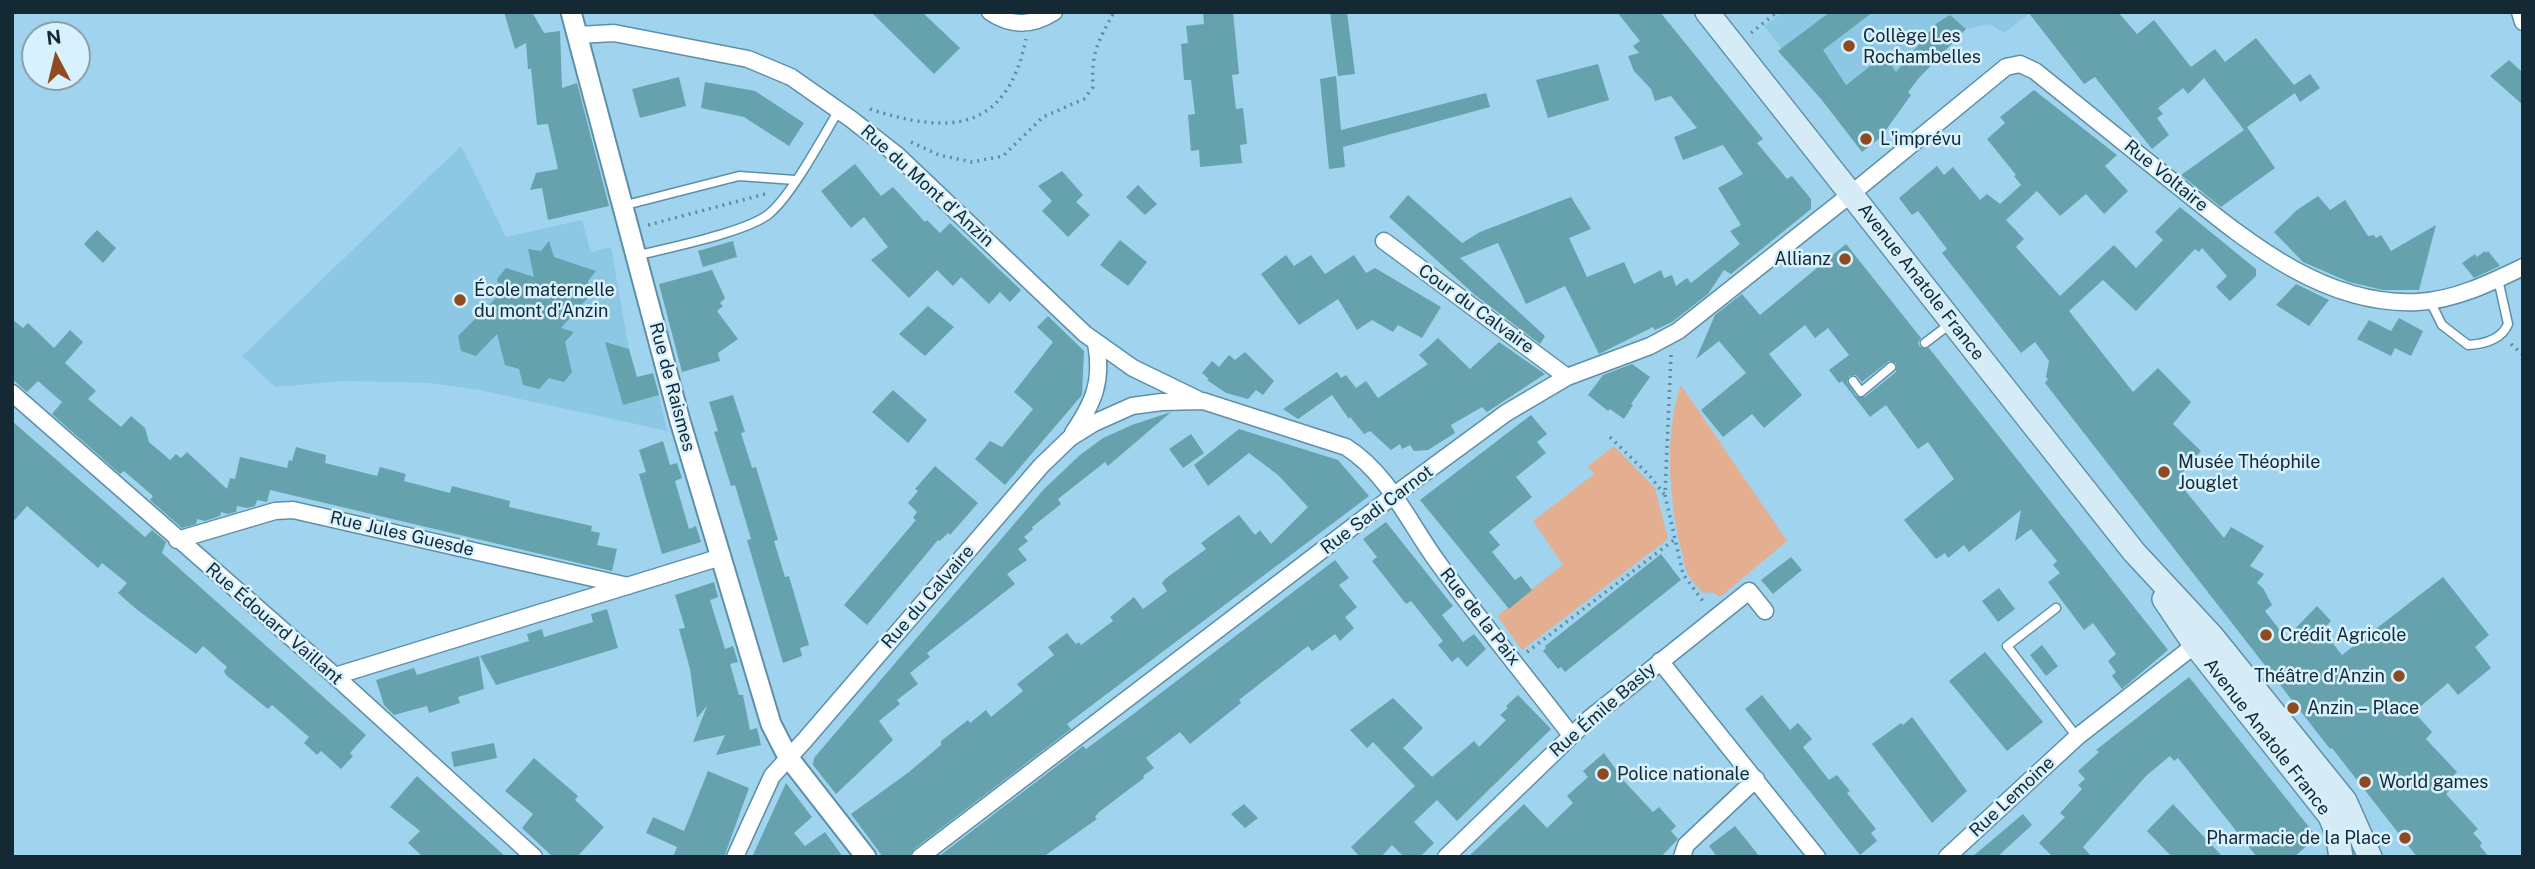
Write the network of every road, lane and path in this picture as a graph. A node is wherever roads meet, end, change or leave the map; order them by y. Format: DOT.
graph roads {
  1 [pos="571,12"];
  2 [pos="990,12"];
  3 [pos="1054,12"];
  4 [pos="1114,12"];
  5 [pos="1707,12"];
  6 [pos="1777,12"];
  7 [pos="2520,12"];
  8 [pos="2523,22"];
  9 [pos="1030,23"];
  10 [pos="578,35"];
  11 [pos="1734,46"];
  12 [pos="839,110"];
  13 [pos="887,115"];
  14 [pos="887,146"];
  15 [pos="795,180"];
  16 [pos="1851,194"];
  17 [pos="622,206"];
  18 [pos="1384,241"];
  19 [pos="636,256"];
  20 [pos="2523,267"];
  21 [pos="2498,279"];
  22 [pos="2430,301"];
  23 [pos="1952,322"];
  24 [pos="1670,336"];
  25 [pos="1925,342"];
  26 [pos="1096,343"];
  27 [pos="1891,368"];
  28 [pos="1567,377"];
  29 [pos="1853,381"];
  30 [pos="12,393"];
  31 [pos="1203,401"];
  32 [pos="1610,437"];
  33 [pos="1070,438"];
  34 [pos="1665,495"];
  35 [pos="1393,496"];
  36 [pos="177,540"];
  37 [pos="1675,540"];
  38 [pos="2134,552"];
  39 [pos="720,557"];
  40 [pos="628,586"];
  41 [pos="2056,608"];
  42 [pos="1765,611"];
  43 [pos="1715,618"];
  44 [pos="2195,645"];
  45 [pos="1660,661"];
  46 [pos="1514,662"];
  47 [pos="335,676"];
  48 [pos="1570,735"];
  49 [pos="2077,737"];
  50 [pos="788,757"];
  51 [pos="1756,779"];
  52 [pos="534,857"];
  53 [pos="735,857"];
  54 [pos="866,857"];
  55 [pos="920,857"];
  56 [pos="1446,857"];
  57 [pos="1682,857"];
  58 [pos="1817,857"];
  59 [pos="1947,857"];
  60 [pos="2341,857"];
  61 [pos="2370,857"];
  1 -- 10 [label="street, Rue de Raismes"];
  2 -- 9 [label="street"];
  3 -- 9 [label="street"];
  4 -- 14 [label="path"];
  5 -- 11 [label="main road, Avenue Anatole France"];
  6 -- 11 [label="path"];
  7 -- 8 [label="street"];
  9 -- 13 [label="path"];
  10 -- 12 [label="street, Rue du Mont d'Anzin"];
  10 -- 17 [label="street, Rue de Raismes"];
  11 -- 16 [label="main road, Avenue Anatole France"];
  12 -- 14 [label="street, Rue du Mont d'Anzin"];
  12 -- 15 [label="lane"];
  14 -- 26 [label="street, Rue du Mont d'Anzin"];
  15 -- 17 [label="lane"];
  15 -- 19 [label="lane"];
  16 -- 22 [label="street, Rue Voltaire"];
  16 -- 23 [label="main road, Avenue Anatole France"];
  16 -- 24 [label="street, Rue Sadi Carnot"];
  17 -- 19 [label="street, Rue de Raismes"];
  18 -- 28 [label="street, Cour du Calvaire"];
  19 -- 39 [label="street, Rue de Raismes"];
  20 -- 21 [label="street, Rue Voltaire"];
  21 -- 22 [label="street, Rue Voltaire"];
  21 -- 22 [label="lane"];
  23 -- 25 [label="lane"];
  23 -- 38 [label="main road, Avenue Anatole France"];
  24 -- 28 [label="street, Rue Sadi Carnot"];
  24 -- 34 [label="path"];
  26 -- 31 [label="street, Rue du Mont d'Anzin"];
  26 -- 33 [label="street, Rue du Calvaire"];
  27 -- 29 [label="lane"];
  28 -- 35 [label="street, Rue Sadi Carnot"];
  30 -- 36 [label="street, Rue Édouard Vaillant"];
  31 -- 33 [label="street, Rue du Calvaire"];
  31 -- 35 [label="street, Rue du Calvaire"];
  32 -- 34 [label="path"];
  33 -- 50 [label="street, Rue du Calvaire"];
  34 -- 37 [label="path"];
  35 -- 46 [label="street, Rue de la Paix"];
  35 -- 55 [label="street, Rue Sadi Carnot"];
  36 -- 40 [label="street, Rue Jules Guesde"];
  36 -- 47 [label="street, Rue Édouard Vaillant"];
  37 -- 43 [label="path"];
  37 -- 46 [label="path"];
  38 -- 44 [label="main road, Avenue Anatole France"];
  38 -- 61 [label="main road, Avenue Anatole France"];
  39 -- 40 [label="street"];
  39 -- 50 [label="street, Rue de Raismes"];
  40 -- 47 [label="street"];
  41 -- 49 [label="lane"];
  42 -- 43 [label="street, Rue Émile Basly"];
  43 -- 45 [label="street, Rue Émile Basly"];
  44 -- 49 [label="street, Rue Lemoine"];
  44 -- 60 [label="main road, Avenue Anatole France"];
  45 -- 48 [label="street, Rue Émile Basly"];
  45 -- 51 [label="street"];
  46 -- 48 [label="street, Rue de la Paix"];
  47 -- 52 [label="street, Rue Édouard Vaillant"];
  48 -- 56 [label="street, Rue Émile Basly"];
  49 -- 59 [label="street, Rue Lemoine"];
  50 -- 53 [label="street, Rue du Calvaire"];
  50 -- 54 [label="street, Rue de Raismes"];
  51 -- 57 [label="street"];
  51 -- 58 [label="street"];
}
